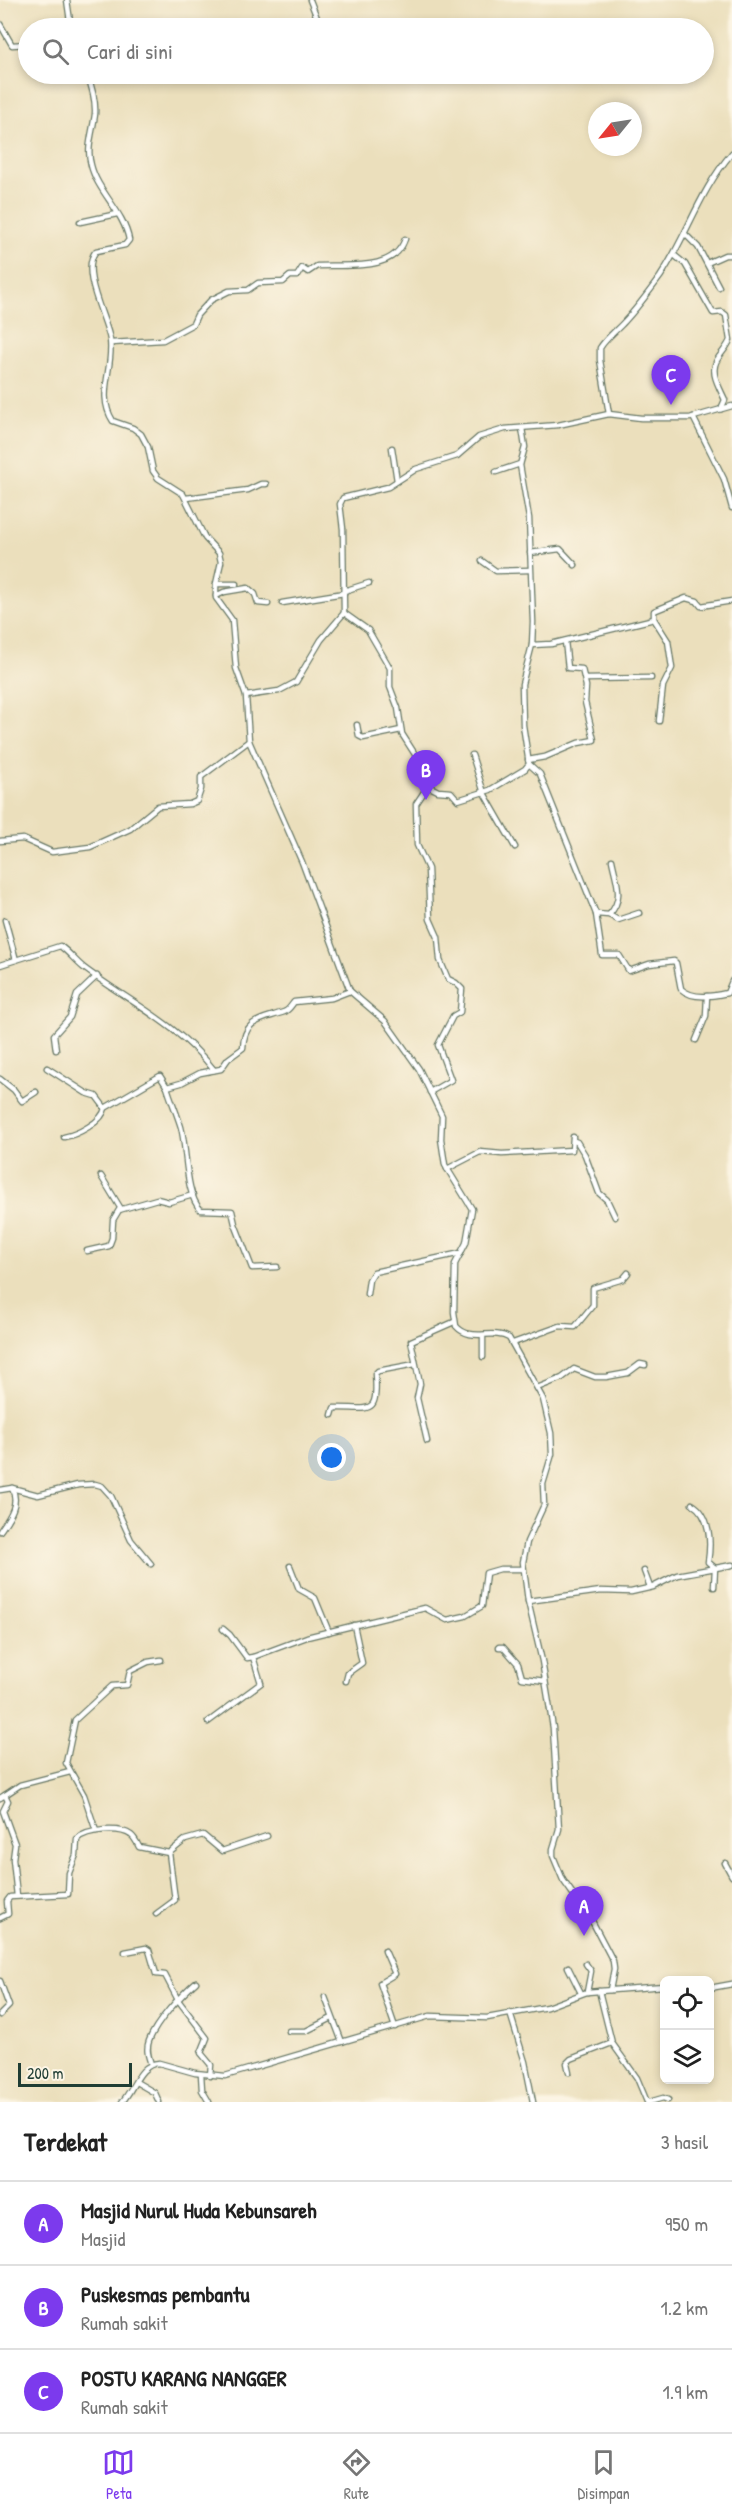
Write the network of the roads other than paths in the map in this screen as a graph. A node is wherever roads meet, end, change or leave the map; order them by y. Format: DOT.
graph roads {
  1 [pos="67,0"];
  2 [pos="310,0"];
  3 [pos="70,18"];
  4 [pos="317,18"];
  5 [pos="0,24"];
  6 [pos="18,45"];
  7 [pos="91,84"];
  8 [pos="732,153"];
  9 [pos="117,214"];
  10 [pos="80,222"];
  11 [pos="685,234"];
  12 [pos="405,239"];
  13 [pos="674,255"];
  14 [pos="732,255"];
  15 [pos="707,263"];
  16 [pos="719,287"];
  17 [pos="111,343"];
  18 [pos="732,406"];
  19 [pos="721,409"];
  20 [pos="609,414"];
  21 [pos="693,417"];
  22 [pos="522,428"];
  23 [pos="392,448"];
  24 [pos="520,464"];
  25 [pos="496,472"];
  26 [pos="398,482"];
  27 [pos="266,484"];
  28 [pos="186,498"];
  29 [pos="732,508"];
  30 [pos="530,553"];
  31 [pos="482,561"];
  32 [pos="575,565"];
  33 [pos="530,570"];
  34 [pos="369,583"];
  35 [pos="216,584"];
  36 [pos="236,584"];
  37 [pos="344,592"];
  38 [pos="216,596"];
  39 [pos="732,601"];
  40 [pos="282,603"];
  41 [pos="268,604"];
  42 [pos="344,613"];
  43 [pos="654,618"];
  44 [pos="565,641"];
  45 [pos="532,645"];
  46 [pos="651,678"];
  47 [pos="586,679"];
  48 [pos="246,696"];
  49 [pos="659,721"];
  50 [pos="357,725"];
  51 [pos="401,730"];
  52 [pos="249,741"];
  53 [pos="472,755"];
  54 [pos="529,762"];
  55 [pos="428,786"];
  56 [pos="484,793"];
  57 [pos="0,841"];
  58 [pos="515,847"];
  59 [pos="612,861"];
  60 [pos="639,913"];
  61 [pos="596,914"];
  62 [pos="609,915"];
  63 [pos="5,920"];
  64 [pos="16,960"];
  65 [pos="0,965"];
  66 [pos="97,976"];
  67 [pos="732,981"];
  68 [pos="350,991"];
  69 [pos="707,996"];
  70 [pos="696,1040"];
  71 [pos="56,1050"];
  72 [pos="47,1068"];
  73 [pos="214,1070"];
  74 [pos="0,1079"];
  75 [pos="167,1087"];
  76 [pos="36,1092"];
  77 [pos="430,1092"];
  78 [pos="105,1108"];
  79 [pos="64,1137"];
  80 [pos="447,1169"];
  81 [pos="101,1176"];
  82 [pos="193,1195"];
  83 [pos="121,1209"];
  84 [pos="615,1216"];
  85 [pos="87,1251"];
  86 [pos="461,1253"];
  87 [pos="277,1267"];
  88 [pos="628,1273"];
  89 [pos="367,1294"];
  90 [pos="454,1322"];
  91 [pos="483,1335"];
  92 [pos="513,1343"];
  93 [pos="483,1357"];
  94 [pos="415,1364"];
  95 [pos="645,1365"];
  96 [pos="537,1388"];
  97 [pos="332,1415"];
  98 [pos="427,1441"];
  99 [pos="12,1488"];
  100 [pos="0,1490"];
  101 [pos="692,1504"];
  102 [pos="0,1531"];
  103 [pos="152,1564"];
  104 [pos="732,1565"];
  105 [pos="290,1566"];
  106 [pos="523,1566"];
  107 [pos="715,1568"];
  108 [pos="644,1571"];
  109 [pos="650,1587"];
  110 [pos="714,1587"];
  111 [pos="528,1601"];
  112 [pos="354,1625"];
  113 [pos="223,1629"];
  114 [pos="328,1632"];
  115 [pos="499,1647"];
  116 [pos="253,1657"];
  117 [pos="161,1660"];
  118 [pos="346,1681"];
  119 [pos="545,1681"];
  120 [pos="208,1722"];
  121 [pos="70,1772"];
  122 [pos="3,1796"];
  123 [pos="2,1812"];
  124 [pos="96,1831"];
  125 [pos="267,1836"];
  126 [pos="170,1853"];
  127 [pos="725,1863"];
  128 [pos="732,1876"];
  129 [pos="17,1896"];
  130 [pos="156,1914"];
  131 [pos="0,1918"];
  132 [pos="385,1951"];
  133 [pos="125,1952"];
  134 [pos="586,1964"];
  135 [pos="568,1967"];
  136 [pos="0,1981"];
  137 [pos="196,1982"];
  138 [pos="732,1984"];
  139 [pos="660,1986"];
  140 [pos="714,1987"];
  141 [pos="610,1990"];
  142 [pos="599,1991"];
  143 [pos="584,1993"];
  144 [pos="325,1998"];
  145 [pos="178,2000"];
  146 [pos="510,2013"];
  147 [pos="0,2016"];
  148 [pos="332,2018"];
  149 [pos="395,2027"];
  150 [pos="289,2031"];
  151 [pos="342,2042"];
  152 [pos="612,2043"];
  153 [pos="151,2064"];
  154 [pos="569,2072"];
  155 [pos="201,2074"];
  156 [pos="210,2076"];
  157 [pos="136,2082"];
  158 [pos="668,2100"];
  159 [pos="122,2102"];
  160 [pos="159,2102"];
  161 [pos="208,2102"];
  162 [pos="533,2102"];
  163 [pos="648,2102"];
  1 -- 3 [label="street"];
  2 -- 4 [label="street"];
  5 -- 6 [label="street"];
  7 -- 9 [label="street"];
  8 -- 11 [label="street"];
  9 -- 10 [label="street"];
  9 -- 17 [label="street"];
  11 -- 13 [label="street"];
  11 -- 15 [label="street"];
  12 -- 17 [label="street"];
  13 -- 19 [label="street"];
  13 -- 20 [label="street"];
  14 -- 15 [label="street"];
  15 -- 16 [label="street"];
  17 -- 28 [label="street"];
  18 -- 19 [label="street"];
  19 -- 21 [label="street"];
  20 -- 21 [label="street"];
  20 -- 22 [label="street"];
  21 -- 29 [label="street"];
  22 -- 24 [label="street"];
  22 -- 26 [label="street"];
  23 -- 26 [label="street"];
  24 -- 25 [label="street"];
  24 -- 30 [label="street"];
  26 -- 37 [label="street"];
  27 -- 28 [label="street"];
  28 -- 35 [label="street"];
  30 -- 32 [label="street"];
  30 -- 33 [label="street"];
  31 -- 33 [label="street"];
  33 -- 45 [label="street"];
  34 -- 37 [label="street"];
  35 -- 36 [label="street"];
  35 -- 38 [label="street"];
  37 -- 40 [label="street"];
  37 -- 42 [label="street"];
  38 -- 41 [label="street"];
  38 -- 48 [label="street"];
  39 -- 43 [label="street"];
  42 -- 48 [label="street"];
  42 -- 51 [label="street"];
  43 -- 44 [label="street"];
  43 -- 49 [label="street"];
  44 -- 45 [label="street"];
  44 -- 47 [label="street"];
  45 -- 54 [label="street"];
  46 -- 47 [label="street"];
  47 -- 54 [label="street"];
  48 -- 52 [label="street"];
  50 -- 51 [label="street"];
  51 -- 55 [label="street"];
  52 -- 57 [label="street"];
  52 -- 68 [label="street"];
  53 -- 56 [label="street"];
  54 -- 56 [label="street"];
  54 -- 61 [label="street"];
  55 -- 56 [label="street"];
  55 -- 77 [label="street"];
  56 -- 58 [label="street"];
  59 -- 62 [label="street"];
  60 -- 62 [label="street"];
  61 -- 62 [label="street"];
  61 -- 69 [label="street"];
  63 -- 64 [label="street"];
  64 -- 65 [label="street"];
  64 -- 66 [label="street"];
  66 -- 71 [label="street"];
  66 -- 73 [label="street"];
  67 -- 69 [label="street"];
  68 -- 73 [label="street"];
  68 -- 77 [label="street"];
  69 -- 70 [label="street"];
  72 -- 78 [label="street"];
  73 -- 75 [label="street"];
  74 -- 76 [label="street"];
  75 -- 78 [label="street"];
  75 -- 82 [label="street"];
  77 -- 80 [label="street"];
  78 -- 79 [label="street"];
  80 -- 84 [label="street"];
  80 -- 86 [label="street"];
  81 -- 83 [label="street"];
  82 -- 83 [label="street"];
  82 -- 87 [label="street"];
  83 -- 85 [label="street"];
  86 -- 89 [label="street"];
  86 -- 90 [label="street"];
  88 -- 92 [label="street"];
  90 -- 91 [label="street"];
  90 -- 94 [label="street"];
  91 -- 92 [label="street"];
  91 -- 93 [label="street"];
  92 -- 96 [label="street"];
  94 -- 97 [label="street"];
  94 -- 98 [label="street"];
  95 -- 96 [label="street"];
  96 -- 106 [label="street"];
  99 -- 100 [label="street"];
  99 -- 102 [label="street"];
  99 -- 103 [label="street"];
  101 -- 107 [label="street"];
  104 -- 107 [label="street"];
  105 -- 114 [label="street"];
  106 -- 111 [label="street"];
  106 -- 112 [label="street"];
  107 -- 109 [label="street"];
  107 -- 110 [label="street"];
  108 -- 109 [label="street"];
  109 -- 111 [label="street"];
  111 -- 119 [label="street"];
  112 -- 114 [label="street"];
  112 -- 118 [label="street"];
  113 -- 116 [label="street"];
  114 -- 116 [label="street"];
  115 -- 119 [label="street"];
  116 -- 120 [label="street"];
  117 -- 121 [label="street"];
  119 -- 141 [label="street"];
  121 -- 122 [label="street"];
  121 -- 124 [label="street"];
  122 -- 123 [label="street"];
  123 -- 129 [label="street"];
  124 -- 126 [label="street"];
  124 -- 129 [label="street"];
  125 -- 126 [label="street"];
  126 -- 130 [label="street"];
  127 -- 128 [label="street"];
  129 -- 131 [label="street"];
  132 -- 149 [label="street"];
  133 -- 145 [label="street"];
  134 -- 143 [label="street"];
  135 -- 143 [label="street"];
  136 -- 147 [label="street"];
  137 -- 145 [label="street"];
  138 -- 140 [label="street"];
  139 -- 141 [label="street"];
  141 -- 142 [label="street"];
  142 -- 143 [label="street"];
  142 -- 152 [label="street"];
  143 -- 146 [label="street"];
  144 -- 148 [label="street"];
  145 -- 153 [label="street"];
  145 -- 156 [label="street"];
  146 -- 149 [label="street"];
  146 -- 162 [label="street"];
  148 -- 150 [label="street"];
  148 -- 151 [label="street"];
  149 -- 151 [label="street"];
  151 -- 156 [label="street"];
  152 -- 154 [label="street"];
  152 -- 163 [label="street"];
  153 -- 155 [label="street"];
  153 -- 157 [label="street"];
  155 -- 156 [label="street"];
  155 -- 161 [label="street"];
  157 -- 159 [label="street"];
  157 -- 160 [label="street"];
  158 -- 163 [label="street"];
}
